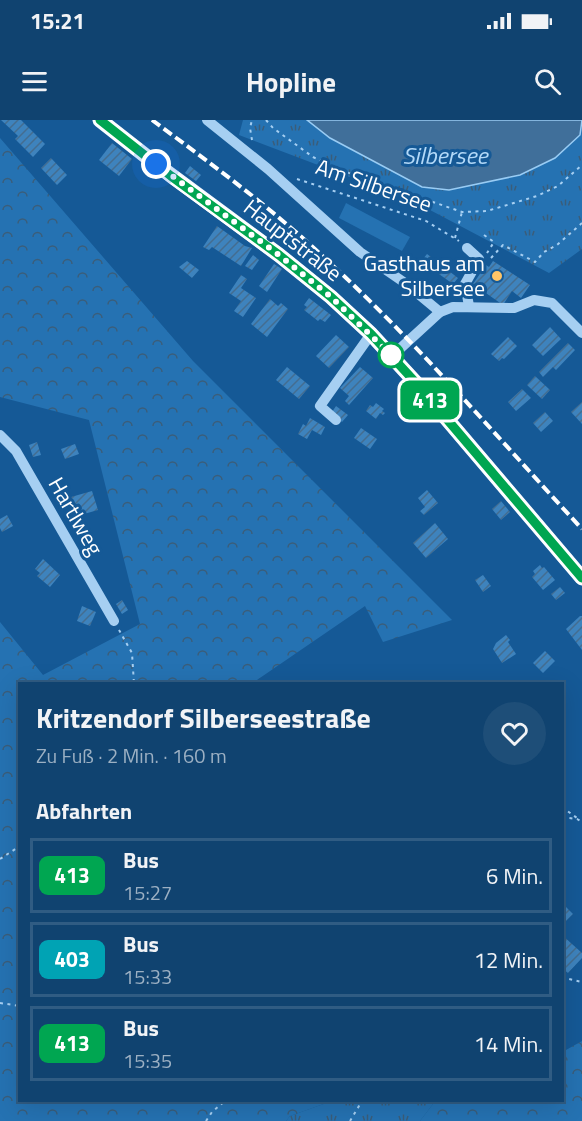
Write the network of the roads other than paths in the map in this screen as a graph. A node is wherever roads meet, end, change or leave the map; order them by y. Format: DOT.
graph roads {
  1 [pos="100,120"];
  2 [pos="207,120"];
  3 [pos="467,248"];
  4 [pos="469,306"];
  5 [pos="440,312"];
  6 [pos="582,333"];
  7 [pos="371,334"];
  8 [pos="392,356"];
  9 [pos="336,420"];
  10 [pos="0,435"];
  11 [pos="575,561"];
  12 [pos="582,578"];
  13 [pos="114,621"];
  1 -- 7 [label="main road, Hauptstraße"];
  2 -- 5 [label="street"];
  3 -- 4 [label="street"];
  4 -- 5 [label="street"];
  4 -- 6 [label="street"];
  5 -- 8 [label="street"];
  7 -- 8 [label="main road, Hauptstraße"];
  7 -- 9 [label="street"];
  8 -- 11 [label="main road, Hauptstraße"];
  10 -- 13 [label="street, Hartlweg"];
  11 -- 12 [label="main road, Hauptstraße"];
}
